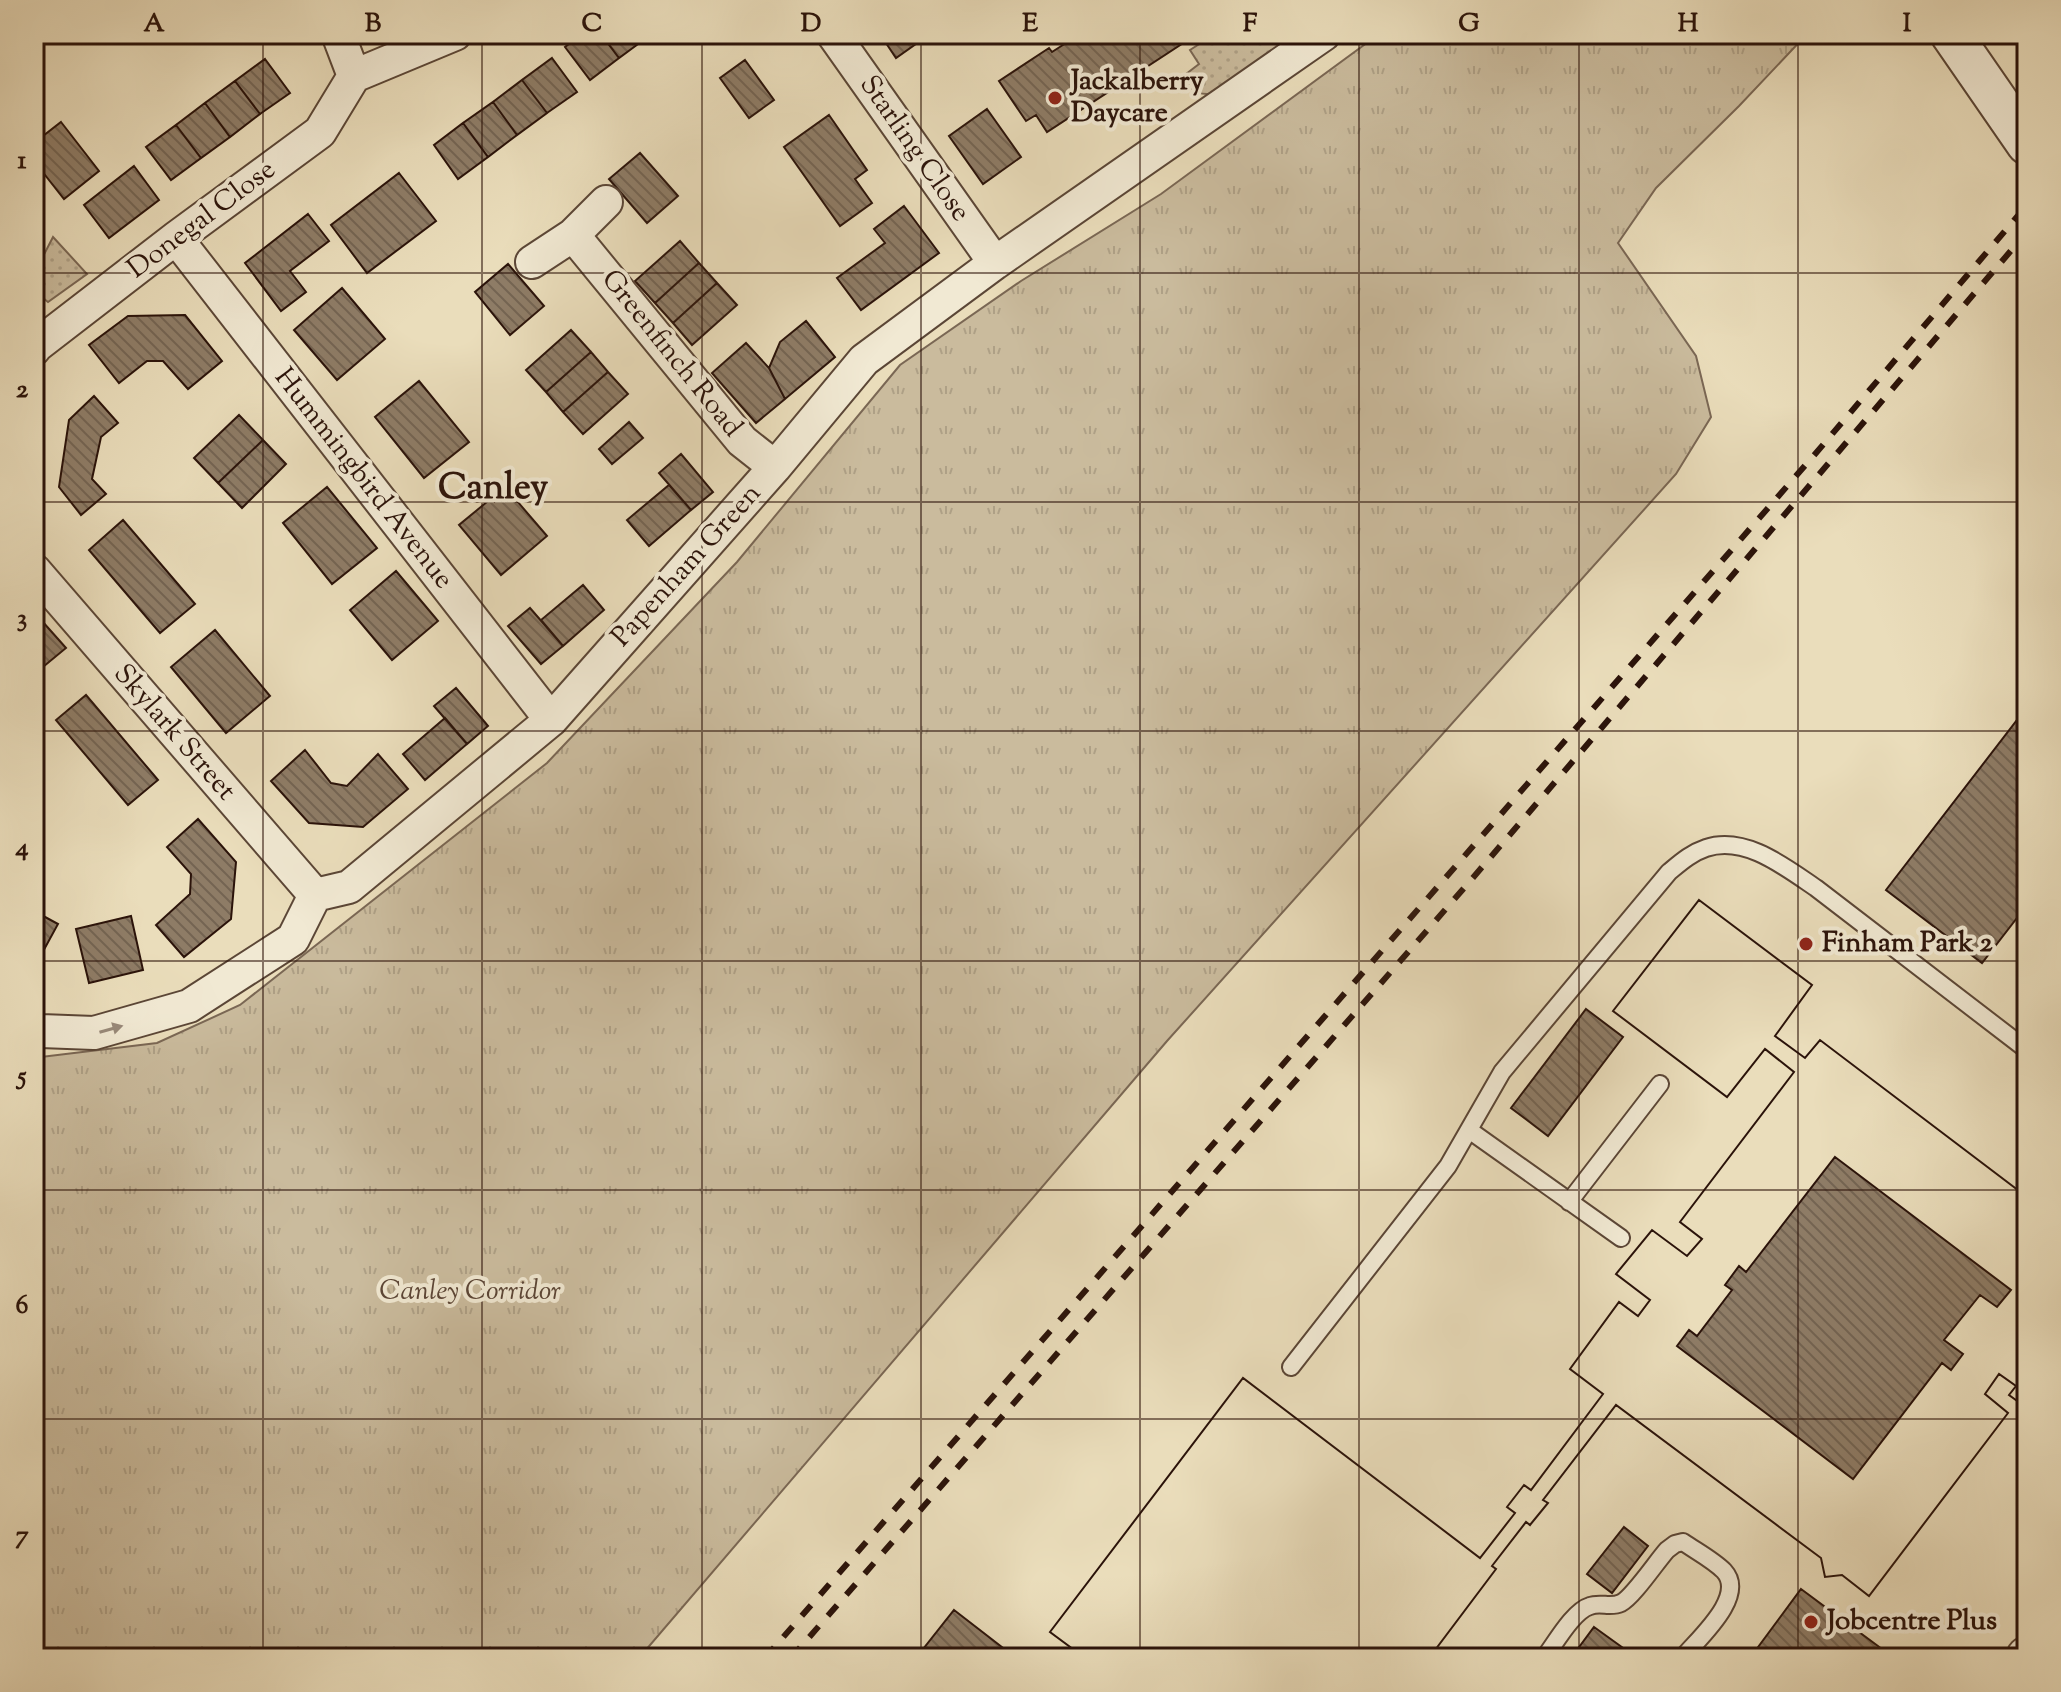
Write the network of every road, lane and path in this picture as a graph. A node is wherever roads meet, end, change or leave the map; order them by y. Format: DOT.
graph roads {
  1 [pos="338,34"];
  2 [pos="455,34"];
  3 [pos="833,34"];
  4 [pos="1324,34"];
  5 [pos="1951,34"];
  6 [pos="354,76"];
  7 [pos="2027,144"];
  8 [pos="606,202"];
  9 [pos="573,235"];
  10 [pos="176,238"];
  11 [pos="532,262"];
  12 [pos="995,263"];
  13 [pos="34,349"];
  14 [pos="775,467"];
  15 [pos="34,570"];
  16 [pos="551,720"];
  17 [pos="315,895"];
  18 [pos="34,1029"];
  19 [pos="2027,1050"];
  20 [pos="1660,1084"];
  21 [pos="1469,1130"];
  22 [pos="1569,1202"];
  23 [pos="1621,1238"];
  24 [pos="1291,1367"];
  25 [pos="1684,1656"];
  26 [pos="1544,1658"];
  1 -- 6 [label="street"];
  2 -- 6 [label="street"];
  3 -- 12 [label="street, Starling Close"];
  4 -- 12 [label="street, Papenham Green"];
  5 -- 7 [label="street"];
  6 -- 10 [label="street, Donegal Close"];
  8 -- 9 [label="street"];
  9 -- 11 [label="street"];
  9 -- 14 [label="street, Greenfinch Road"];
  10 -- 13 [label="street, Donegal Close"];
  10 -- 16 [label="street, Hummingbird Avenue"];
  12 -- 14 [label="street, Papenham Green"];
  14 -- 16 [label="street, Papenham Green"];
  15 -- 17 [label="street, Skylark Street"];
  16 -- 17 [label="street, Papenham Green"];
  18 -- 17 [label="street, one-way"];
  19 -- 21 [label="lane"];
  20 -- 22 [label="lane"];
  21 -- 22 [label="lane"];
  21 -- 24 [label="lane"];
  22 -- 23 [label="lane"];
  25 -- 26 [label="lane"];
}
